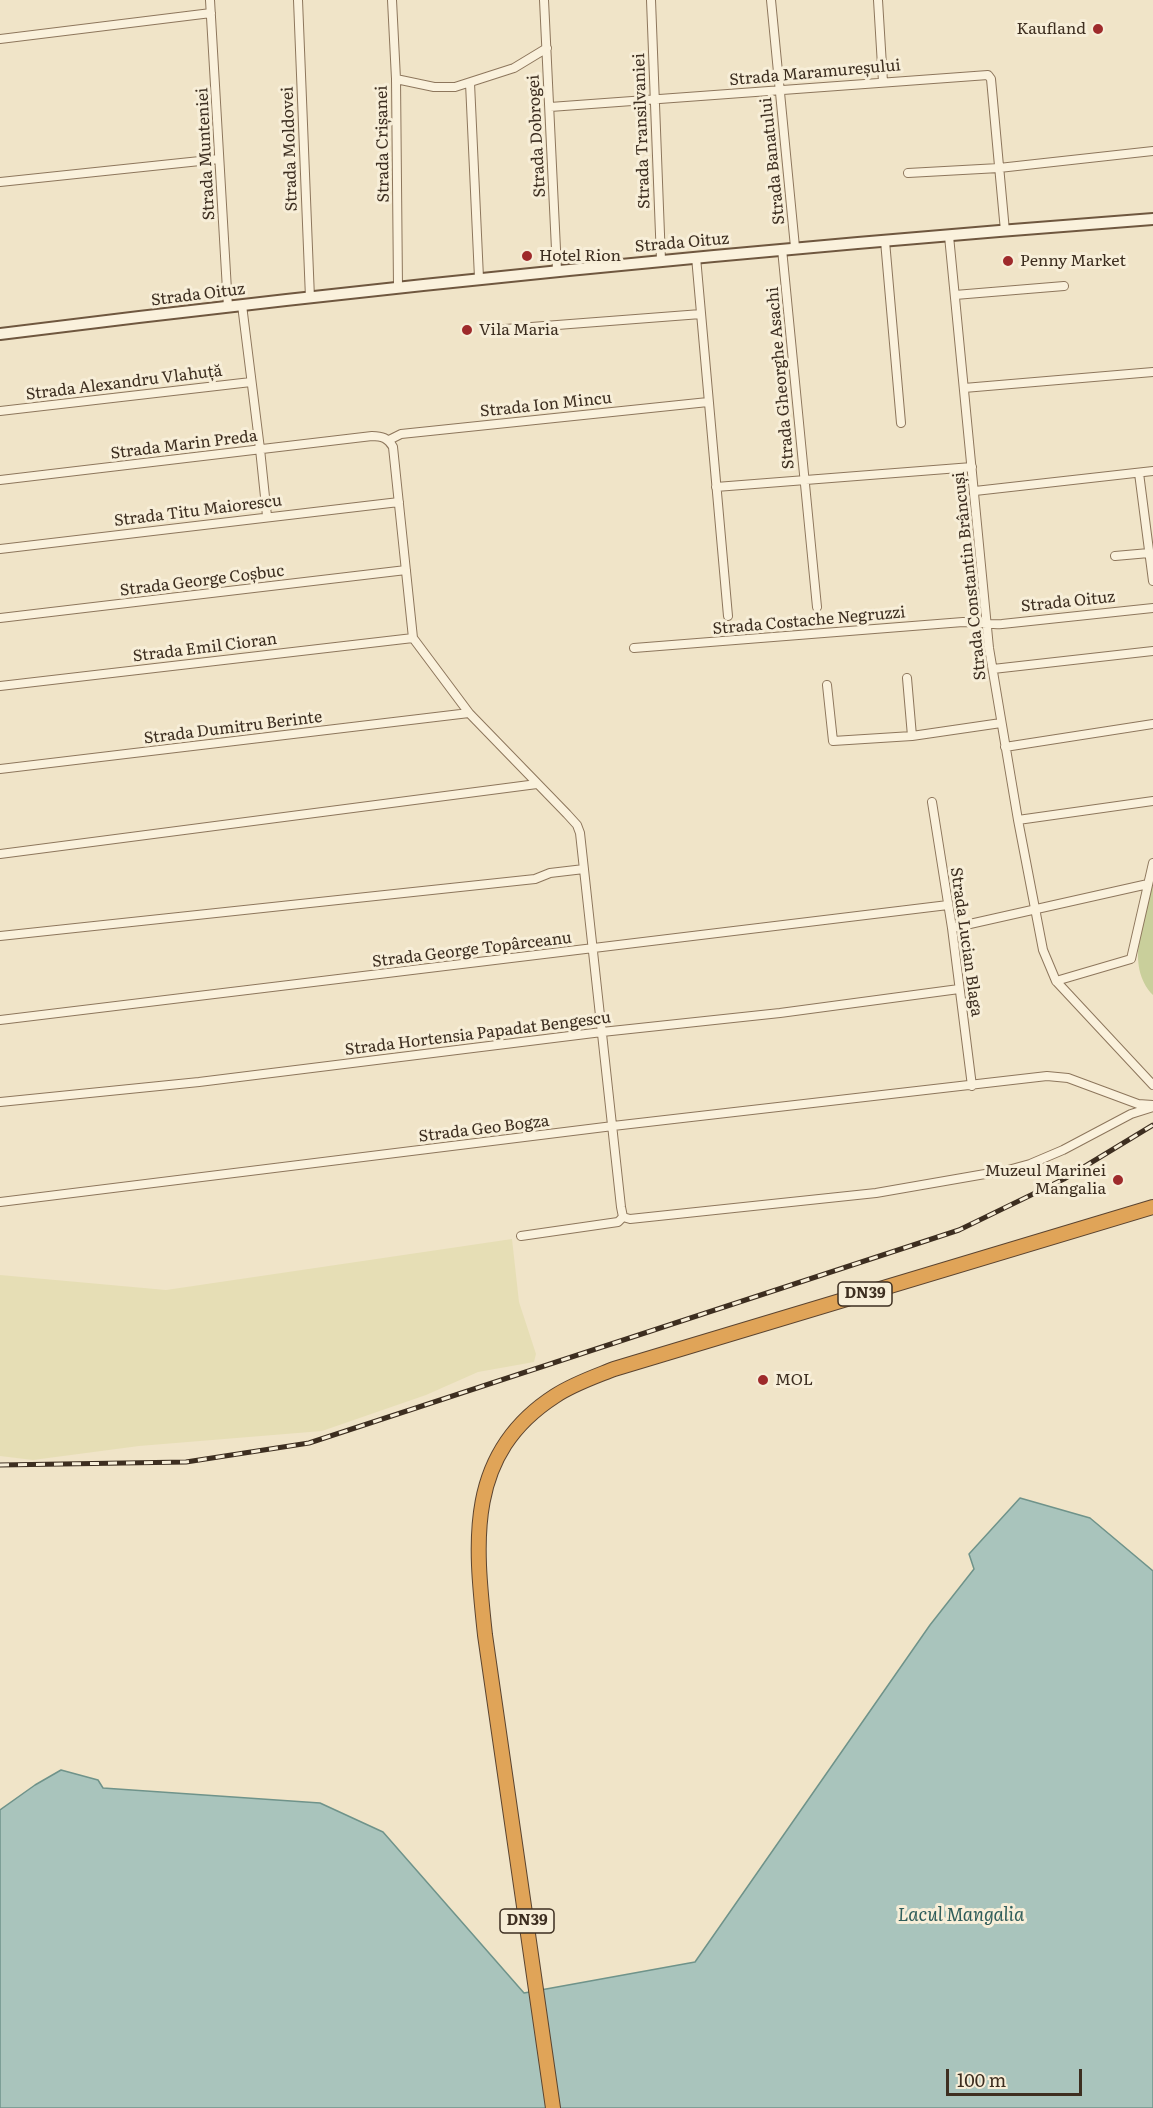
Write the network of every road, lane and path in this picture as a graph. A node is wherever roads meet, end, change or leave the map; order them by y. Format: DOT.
graph roads {
  1 [pos="210,0"];
  2 [pos="298,0"];
  3 [pos="392,0"];
  4 [pos="544,0"];
  5 [pos="651,0"];
  6 [pos="771,0"];
  7 [pos="878,0"];
  8 [pos="211,13"];
  9 [pos="0,39"];
  10 [pos="547,48"];
  11 [pos="396,79"];
  12 [pos="883,82"];
  13 [pos="470,83"];
  14 [pos="779,90"];
  15 [pos="654,99"];
  16 [pos="550,107"];
  17 [pos="1153,151"];
  18 [pos="219,159"];
  19 [pos="999,168"];
  20 [pos="908,172"];
  21 [pos="0,182"];
  22 [pos="1153,219"];
  23 [pos="1005,231"];
  24 [pos="949,236"];
  25 [pos="885,241"];
  26 [pos="795,248"];
  27 [pos="782,249"];
  28 [pos="696,257"];
  29 [pos="661,260"];
  30 [pos="557,270"];
  31 [pos="479,278"];
  32 [pos="1064,286"];
  33 [pos="398,287"];
  34 [pos="955,295"];
  35 [pos="310,298"];
  36 [pos="242,305"];
  37 [pos="228,307"];
  38 [pos="701,314"];
  39 [pos="492,330"];
  40 [pos="0,334"];
  41 [pos="1153,372"];
  42 [pos="251,382"];
  43 [pos="964,388"];
  44 [pos="708,402"];
  45 [pos="0,411"];
  46 [pos="902,423"];
  47 [pos="389,440"];
  48 [pos="260,450"];
  49 [pos="972,467"];
  50 [pos="1153,471"];
  51 [pos="1139,473"];
  52 [pos="0,480"];
  53 [pos="804,480"];
  54 [pos="716,487"];
  55 [pos="975,491"];
  56 [pos="399,502"];
  57 [pos="267,516"];
  58 [pos="0,549"];
  59 [pos="1149,553"];
  60 [pos="1115,556"];
  61 [pos="406,570"];
  62 [pos="1153,581"];
  63 [pos="817,607"];
  64 [pos="1153,608"];
  65 [pos="728,616"];
  66 [pos="0,618"];
  67 [pos="987,625"];
  68 [pos="413,638"];
  69 [pos="634,648"];
  70 [pos="1153,651"];
  71 [pos="993,669"];
  72 [pos="907,678"];
  73 [pos="827,685"];
  74 [pos="0,686"];
  75 [pos="469,713"];
  76 [pos="1001,723"];
  77 [pos="1153,724"];
  78 [pos="912,735"];
  79 [pos="1005,747"];
  80 [pos="0,769"];
  81 [pos="537,784"];
  82 [pos="1153,801"];
  83 [pos="932,802"];
  84 [pos="1018,820"];
  85 [pos="0,854"];
  86 [pos="1153,863"];
  87 [pos="584,869"];
  88 [pos="1148,884"];
  89 [pos="948,905"];
  90 [pos="1036,910"];
  91 [pos="951,928"];
  92 [pos="0,936"];
  93 [pos="593,949"];
  94 [pos="1056,981"];
  95 [pos="959,989"];
  96 [pos="0,1020"];
  97 [pos="602,1032"];
  98 [pos="1153,1085"];
  99 [pos="972,1086"];
  100 [pos="0,1102"];
  101 [pos="1153,1106"];
  102 [pos="613,1126"];
  103 [pos="0,1202"];
  104 [pos="1153,1207"];
  105 [pos="624,1217"];
  106 [pos="521,1236"];
  107 [pos="553,2108"];
  1 -- 8 [label="street, Strada Munteniei"];
  2 -- 35 [label="street, Strada Moldovei"];
  3 -- 11 [label="street, Strada Crișanei"];
  4 -- 10 [label="street, Strada Dobrogei"];
  5 -- 15 [label="street, Strada Transilvaniei"];
  6 -- 14 [label="street, Strada Banatului"];
  7 -- 12 [label="street"];
  8 -- 9 [label="street"];
  8 -- 18 [label="street, Strada Munteniei"];
  10 -- 13 [label="street"];
  10 -- 16 [label="street, Strada Dobrogei"];
  11 -- 13 [label="street"];
  11 -- 33 [label="street, Strada Crișanei"];
  12 -- 14 [label="street, Strada Maramureșului"];
  12 -- 19 [label="street, Strada Maramureșului"];
  13 -- 31 [label="street"];
  14 -- 15 [label="street, Strada Maramureșului"];
  14 -- 26 [label="street, Strada Banatului"];
  15 -- 16 [label="street, Strada Maramureșului"];
  15 -- 29 [label="street, Strada Transilvaniei"];
  16 -- 30 [label="street, Strada Dobrogei"];
  17 -- 19 [label="street"];
  18 -- 21 [label="street"];
  18 -- 37 [label="street, Strada Munteniei"];
  19 -- 20 [label="street"];
  19 -- 23 [label="street, Strada Maramureșului"];
  22 -- 23 [label="main road, Strada Oituz"];
  23 -- 24 [label="main road, Strada Oituz"];
  24 -- 25 [label="main road, Strada Oituz"];
  24 -- 34 [label="street, Strada Constantin Brâncuși"];
  25 -- 26 [label="main road, Strada Oituz"];
  25 -- 46 [label="street"];
  26 -- 27 [label="main road, Strada Oituz"];
  27 -- 28 [label="main road, Strada Oituz"];
  27 -- 53 [label="street, Strada Gheorghe Asachi"];
  28 -- 29 [label="main road, Strada Oituz"];
  28 -- 38 [label="street"];
  29 -- 30 [label="main road, Strada Oituz"];
  30 -- 31 [label="main road, Strada Oituz"];
  31 -- 33 [label="main road, Strada Oituz"];
  32 -- 34 [label="street"];
  33 -- 35 [label="main road, Strada Oituz"];
  34 -- 43 [label="street, Strada Constantin Brâncuși"];
  35 -- 36 [label="main road, Strada Oituz"];
  36 -- 37 [label="main road, Strada Oituz"];
  36 -- 42 [label="street"];
  37 -- 40 [label="main road, Strada Oituz"];
  38 -- 39 [label="street"];
  38 -- 44 [label="street"];
  41 -- 43 [label="street"];
  42 -- 45 [label="street, Strada Alexandru Vlahuță"];
  42 -- 48 [label="street"];
  43 -- 49 [label="street, Strada Constantin Brâncuși"];
  44 -- 47 [label="street, Strada Ion Mincu"];
  44 -- 54 [label="street"];
  47 -- 48 [label="street, Strada Marin Preda"];
  47 -- 56 [label="street"];
  48 -- 52 [label="street, Strada Marin Preda"];
  48 -- 57 [label="street"];
  49 -- 53 [label="street, Strada Gheorghe Asachi"];
  49 -- 55 [label="street, Strada Constantin Brâncuși"];
  50 -- 51 [label="street"];
  51 -- 55 [label="street"];
  51 -- 59 [label="street"];
  53 -- 54 [label="street"];
  53 -- 63 [label="street"];
  54 -- 65 [label="street"];
  55 -- 67 [label="street, Strada Constantin Brâncuși"];
  56 -- 57 [label="street, Strada Titu Maiorescu"];
  56 -- 61 [label="street"];
  57 -- 58 [label="street, Strada Titu Maiorescu"];
  59 -- 60 [label="street"];
  59 -- 62 [label="street"];
  61 -- 66 [label="street, Strada George Coșbuc"];
  61 -- 68 [label="street"];
  64 -- 67 [label="street, Strada Oituz"];
  67 -- 69 [label="street, Strada Costache Negruzzi"];
  67 -- 71 [label="street, Strada Constantin Brâncuși"];
  68 -- 74 [label="street, Strada Emil Cioran"];
  68 -- 75 [label="street"];
  70 -- 71 [label="street"];
  71 -- 76 [label="street, Strada Constantin Brâncuși"];
  72 -- 78 [label="street"];
  73 -- 78 [label="street"];
  75 -- 80 [label="street, Strada Dumitru Berinte"];
  75 -- 81 [label="street"];
  76 -- 78 [label="street"];
  76 -- 79 [label="street, Strada Constantin Brâncuși"];
  77 -- 79 [label="street"];
  79 -- 84 [label="street, Strada Constantin Brâncuși"];
  81 -- 85 [label="street"];
  81 -- 87 [label="street"];
  82 -- 84 [label="street"];
  83 -- 89 [label="street, Strada Lucian Blaga"];
  84 -- 90 [label="street, Strada Constantin Brâncuși"];
  86 -- 88 [label="street"];
  87 -- 92 [label="street"];
  87 -- 93 [label="street"];
  88 -- 90 [label="street"];
  88 -- 94 [label="street"];
  89 -- 91 [label="street, Strada Lucian Blaga"];
  89 -- 93 [label="street, Strada George Topârceanu"];
  90 -- 91 [label="street"];
  90 -- 94 [label="street, Strada Constantin Brâncuși"];
  91 -- 95 [label="street, Strada Lucian Blaga"];
  93 -- 96 [label="street, Strada George Topârceanu"];
  93 -- 97 [label="street"];
  94 -- 98 [label="street"];
  95 -- 97 [label="street, Strada Hortensia Papadat Bengescu"];
  95 -- 99 [label="street, Strada Lucian Blaga"];
  97 -- 100 [label="street, Strada Hortensia Papadat Bengescu"];
  97 -- 102 [label="street"];
  99 -- 101 [label="street, Strada Geo Bogza"];
  99 -- 102 [label="street, Strada Geo Bogza"];
  101 -- 105 [label="street"];
  102 -- 103 [label="street, Strada Geo Bogza"];
  102 -- 105 [label="street"];
  104 -- 107 [label="highway, DN39"];
  105 -- 106 [label="street"];
}
